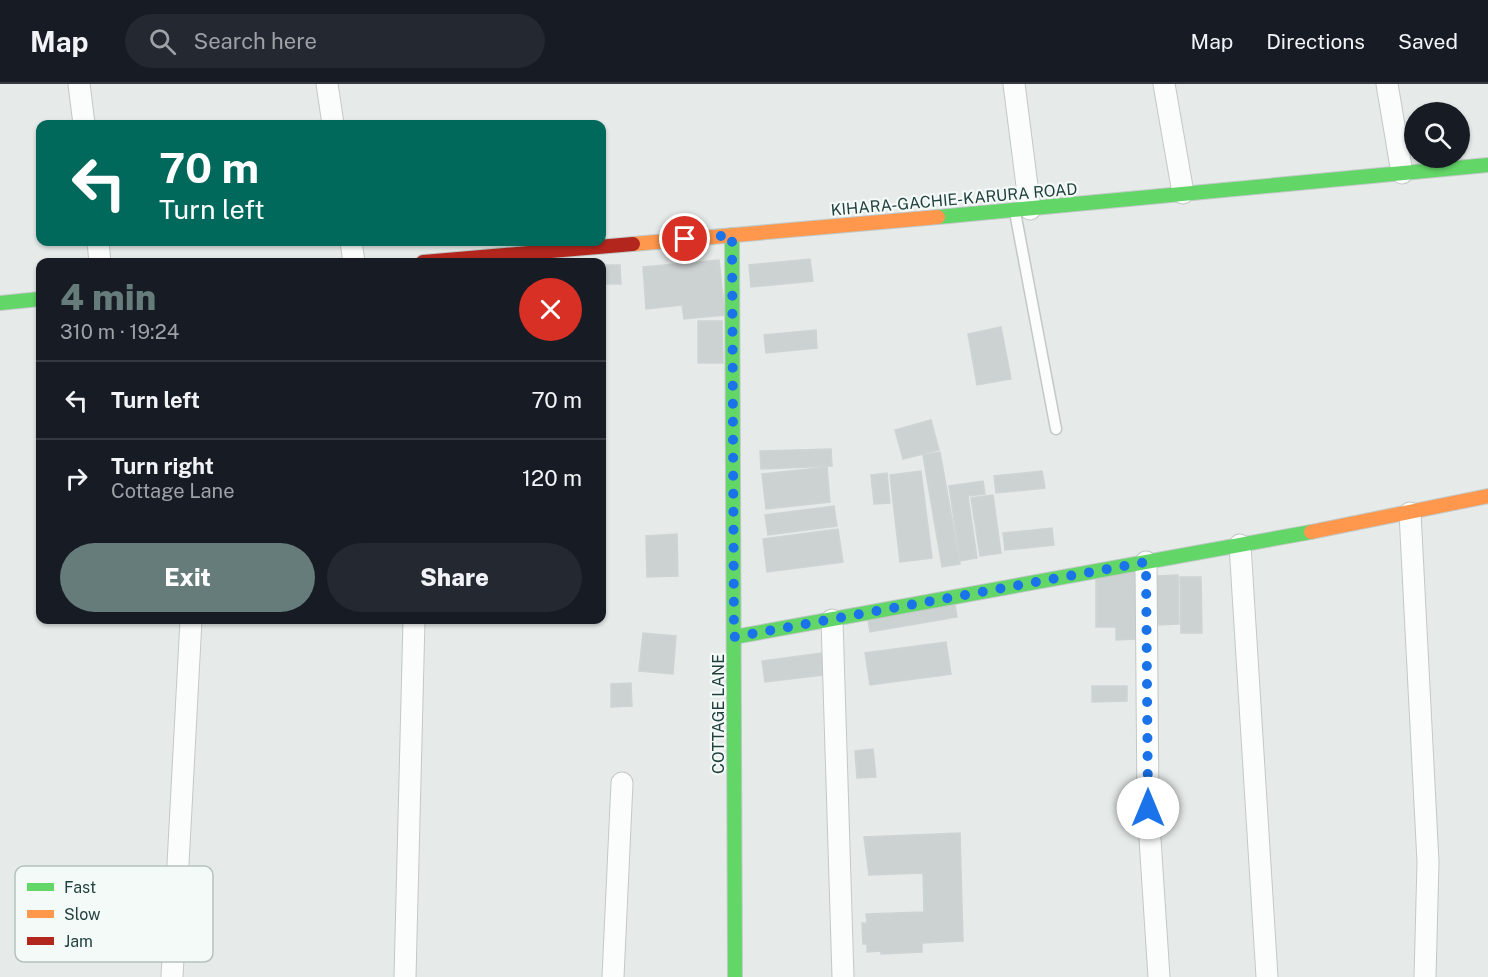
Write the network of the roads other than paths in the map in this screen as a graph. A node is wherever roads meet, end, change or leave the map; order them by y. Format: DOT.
graph roads {
  1 [pos="79,84"];
  2 [pos="327,84"];
  3 [pos="1014,84"];
  4 [pos="1164,84"];
  5 [pos="1387,84"];
  6 [pos="84,120"];
  7 [pos="332,120"];
  8 [pos="1488,165"];
  9 [pos="1402,173"];
  10 [pos="1183,193"];
  11 [pos="1022,210"];
  12 [pos="732,235"];
  13 [pos="469,258"];
  14 [pos="36,299"];
  15 [pos="0,303"];
  16 [pos="1056,429"];
  17 [pos="1488,496"];
  18 [pos="1410,513"];
  19 [pos="1240,545"];
  20 [pos="1146,562"];
  21 [pos="832,620"];
  22 [pos="191,624"];
  23 [pos="414,624"];
  24 [pos="734,637"];
  25 [pos="621,783"];
  26 [pos="178,866"];
  27 [pos="173,962"];
  28 [pos="172,977"];
  29 [pos="405,977"];
  30 [pos="613,977"];
  31 [pos="735,977"];
  32 [pos="843,977"];
  33 [pos="1159,977"];
  34 [pos="1267,977"];
  35 [pos="1425,977"];
  1 -- 6 [label="street"];
  2 -- 7 [label="street"];
  3 -- 11 [label="street"];
  4 -- 10 [label="street"];
  5 -- 9 [label="street"];
  8 -- 9 [label="street, KIHARA-GACHIE-KARURA ROAD"];
  9 -- 10 [label="street, KIHARA-GACHIE-KARURA ROAD"];
  10 -- 11 [label="street, KIHARA-GACHIE-KARURA ROAD"];
  11 -- 12 [label="street, KIHARA-GACHIE-KARURA ROAD"];
  11 -- 16 [label="lane"];
  12 -- 13 [label="street, KIHARA-GACHIE-KARURA ROAD"];
  12 -- 24 [label="street, COTTAGE LANE"];
  14 -- 15 [label="street"];
  17 -- 18 [label="street"];
  18 -- 19 [label="street"];
  18 -- 35 [label="street"];
  19 -- 20 [label="street"];
  19 -- 34 [label="street"];
  20 -- 21 [label="street"];
  20 -- 33 [label="street"];
  21 -- 24 [label="street"];
  21 -- 32 [label="street"];
  22 -- 26 [label="street"];
  23 -- 29 [label="street"];
  24 -- 31 [label="street, COTTAGE LANE"];
  25 -- 30 [label="street"];
  27 -- 28 [label="street"];
}
